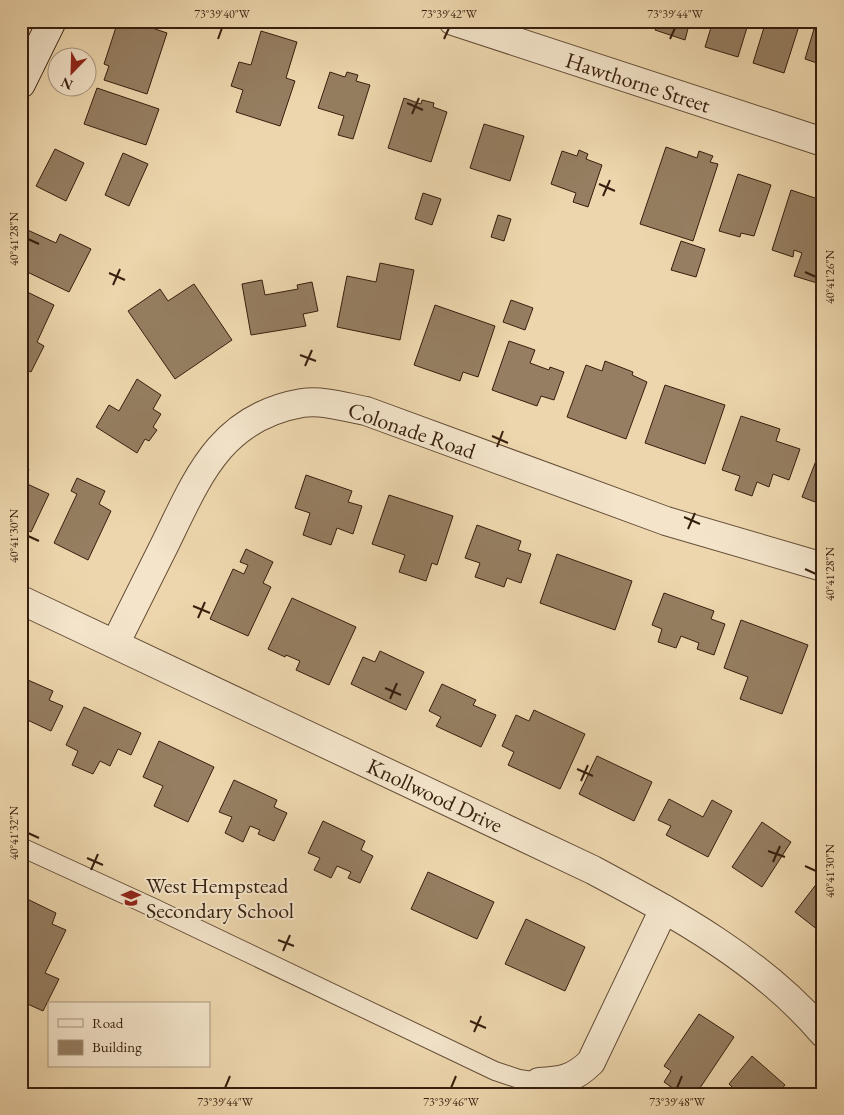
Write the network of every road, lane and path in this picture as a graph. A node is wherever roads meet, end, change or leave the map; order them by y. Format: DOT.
graph roads {
  1 [pos="52,21"];
  2 [pos="453,21"];
  3 [pos="21,84"];
  4 [pos="823,142"];
  5 [pos="823,567"];
  6 [pos="21,600"];
  7 [pos="115,644"];
  8 [pos="21,847"];
  9 [pos="664,909"];
  10 [pos="823,1032"];
  11 [pos="539,1082"];
  1 -- 3 [label="street"];
  2 -- 4 [label="street, Hawthorne Street"];
  5 -- 7 [label="street, Colonade Road"];
  6 -- 7 [label="street, Knollwood Drive"];
  7 -- 9 [label="street, Knollwood Drive"];
  8 -- 11 [label="lane"];
  9 -- 10 [label="street, Knollwood Drive"];
  9 -- 11 [label="street"];
}
